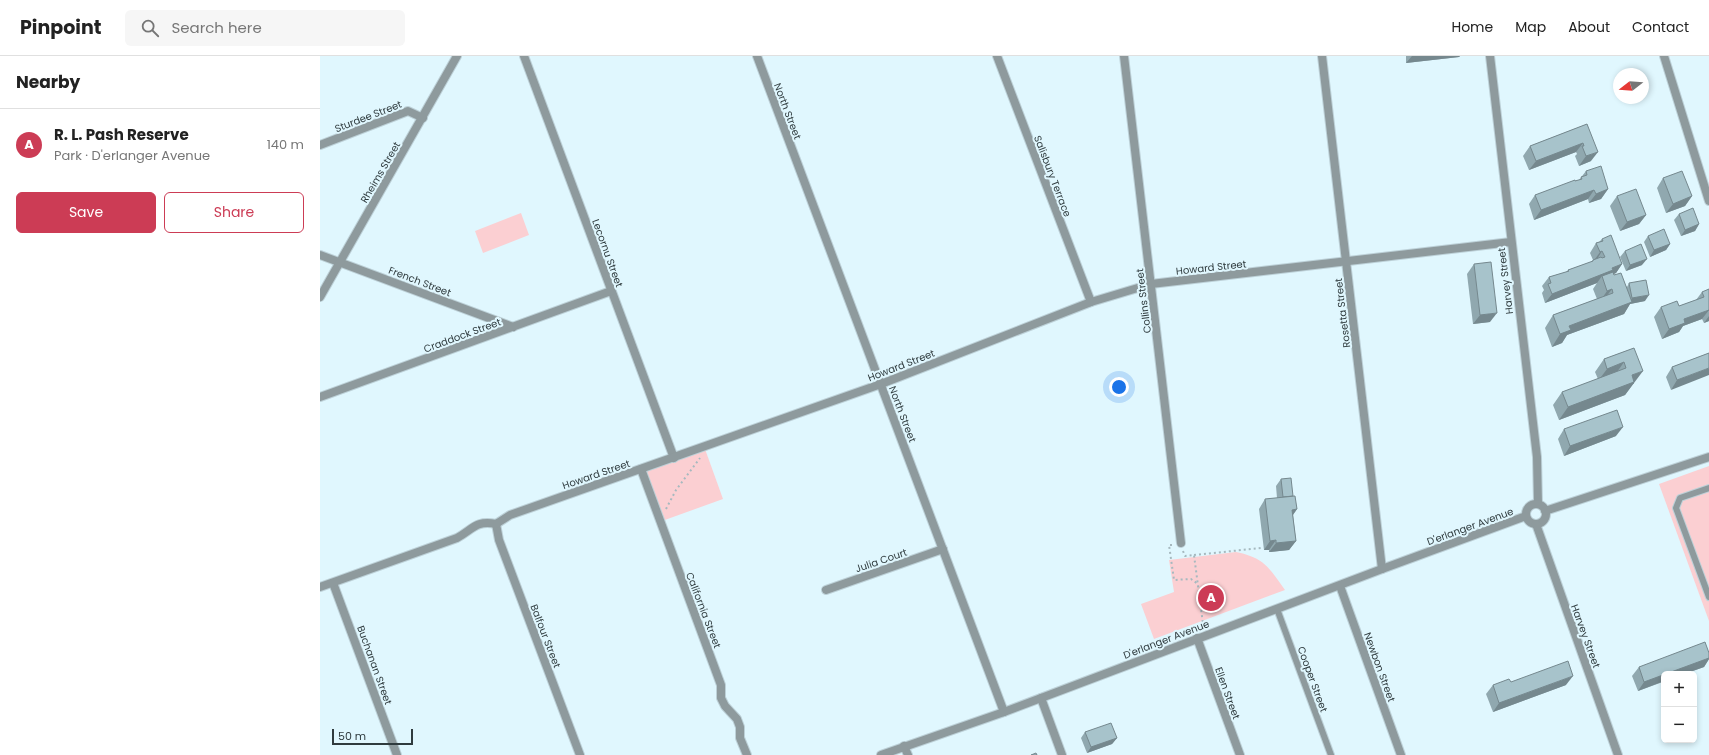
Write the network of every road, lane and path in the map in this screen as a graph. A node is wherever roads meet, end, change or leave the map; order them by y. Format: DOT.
graph roads {
  1 [pos="457,56"];
  2 [pos="524,56"];
  3 [pos="756,56"];
  4 [pos="997,56"];
  5 [pos="1124,56"];
  6 [pos="1322,56"];
  7 [pos="1490,56"];
  8 [pos="1664,56"];
  9 [pos="422,118"];
  10 [pos="320,145"];
  11 [pos="1709,201"];
  12 [pos="1511,242"];
  13 [pos="320,255"];
  14 [pos="339,262"];
  15 [pos="1347,262"];
  16 [pos="1151,284"];
  17 [pos="611,291"];
  18 [pos="320,297"];
  19 [pos="1092,302"];
  20 [pos="512,327"];
  21 [pos="881,384"];
  22 [pos="320,397"];
  23 [pos="700,448"];
  24 [pos="1709,457"];
  25 [pos="674,458"];
  26 [pos="641,469"];
  27 [pos="1709,488"];
  28 [pos="1538,504"];
  29 [pos="1545,511"];
  30 [pos="1526,516"];
  31 [pos="659,518"];
  32 [pos="496,524"];
  33 [pos="1536,524"];
  34 [pos="1180,544"];
  35 [pos="1261,548"];
  36 [pos="943,549"];
  37 [pos="1194,555"];
  38 [pos="1382,569"];
  39 [pos="333,583"];
  40 [pos="1198,584"];
  41 [pos="1340,586"];
  42 [pos="320,588"];
  43 [pos="826,590"];
  44 [pos="1709,597"];
  45 [pos="1277,609"];
  46 [pos="1203,624"];
  47 [pos="1197,638"];
  48 [pos="1041,698"];
  49 [pos="1004,712"];
  50 [pos="904,746"];
  51 [pos="397,755"];
  52 [pos="580,755"];
  53 [pos="747,755"];
  54 [pos="881,755"];
  55 [pos="908,755"];
  56 [pos="1062,755"];
  57 [pos="1240,755"];
  58 [pos="1331,755"];
  59 [pos="1401,755"];
  60 [pos="1618,755"];
  1 -- 9 [label="street, Rheims Street"];
  2 -- 17 [label="street, Lecornu Street"];
  3 -- 21 [label="street, North Street"];
  4 -- 19 [label="street, Salisbury Terrace"];
  5 -- 16 [label="street, Collins Street"];
  6 -- 15 [label="street, Rosetta Street"];
  7 -- 12 [label="street, Harvey Street"];
  8 -- 11 [label="street"];
  9 -- 10 [label="street, Sturdee Street"];
  9 -- 14 [label="street, Rheims Street"];
  12 -- 15 [label="street, Howard Street"];
  12 -- 28 [label="street, Harvey Street"];
  13 -- 14 [label="street, French Street"];
  14 -- 18 [label="street, Rheims Street"];
  14 -- 20 [label="street, French Street"];
  15 -- 16 [label="street, Howard Street"];
  15 -- 38 [label="street, Rosetta Street"];
  16 -- 19 [label="street, Howard Street"];
  16 -- 34 [label="street, Collins Street"];
  17 -- 20 [label="street, Craddock Street"];
  17 -- 25 [label="street, Lecornu Street"];
  19 -- 21 [label="street, Howard Street"];
  20 -- 22 [label="street, Craddock Street"];
  21 -- 23 [label="street, Howard Street"];
  21 -- 36 [label="street, North Street"];
  23 -- 25 [label="street, Howard Street"];
  23 -- 31 [label="path"];
  24 -- 29 [label="street"];
  25 -- 26 [label="street, Howard Street"];
  26 -- 31 [label="street, California Street"];
  26 -- 32 [label="street, Howard Street"];
  27 -- 44 [label="lane"];
  28 -- 29 [label="street"];
  28 -- 30 [label="street"];
  29 -- 33 [label="street"];
  30 -- 33 [label="street"];
  30 -- 38 [label="street, D'erlanger Avenue"];
  31 -- 53 [label="street, California Street"];
  32 -- 39 [label="street"];
  32 -- 52 [label="street, Balfour Street"];
  33 -- 60 [label="street, Harvey Street"];
  34 -- 37 [label="path"];
  34 -- 40 [label="path"];
  35 -- 37 [label="path"];
  36 -- 43 [label="street, Julia Court"];
  36 -- 49 [label="street, North Street"];
  37 -- 40 [label="path"];
  38 -- 41 [label="street, D'erlanger Avenue"];
  39 -- 42 [label="street"];
  39 -- 51 [label="street, Buchanan Street"];
  40 -- 46 [label="path"];
  41 -- 45 [label="street, D'erlanger Avenue"];
  41 -- 59 [label="street, Newbon Street"];
  45 -- 47 [label="street, D'erlanger Avenue"];
  45 -- 58 [label="lane, Cooper Street"];
  47 -- 48 [label="street, D'erlanger Avenue"];
  47 -- 57 [label="street, Ellen Street"];
  48 -- 49 [label="street, D'erlanger Avenue"];
  48 -- 56 [label="street"];
  49 -- 50 [label="street, D'erlanger Avenue"];
  50 -- 54 [label="street, D'erlanger Avenue"];
  50 -- 55 [label="street"];
}
